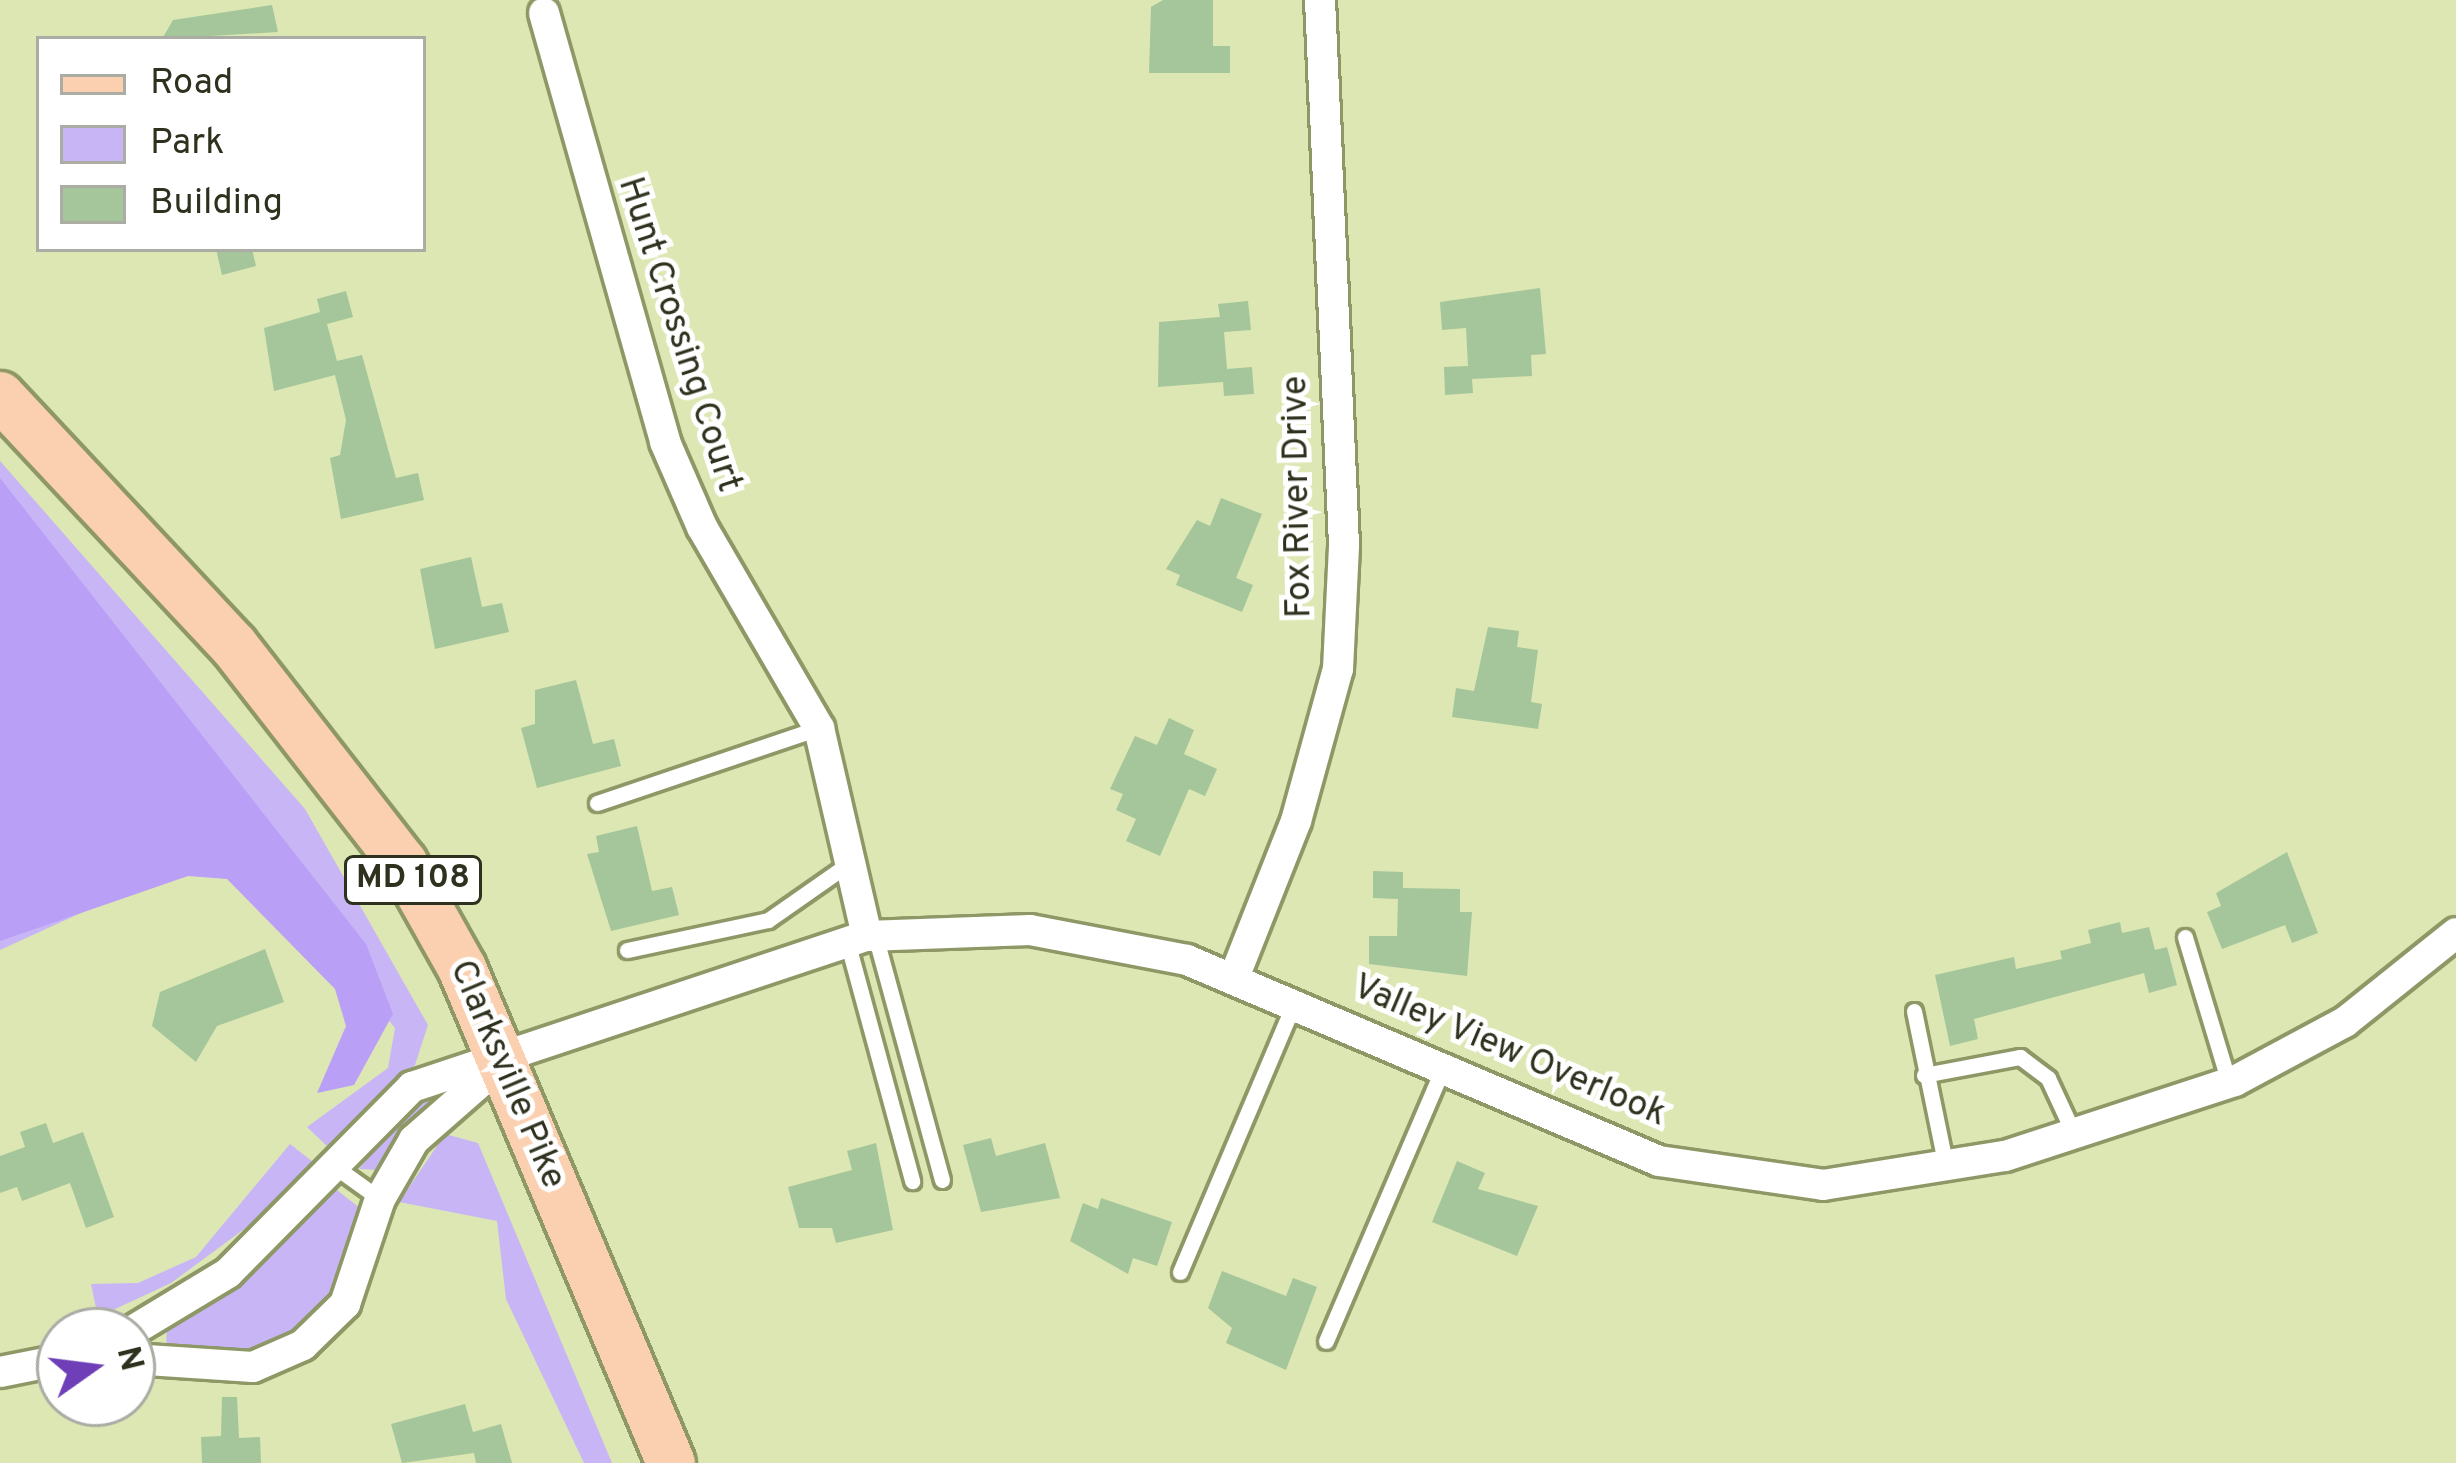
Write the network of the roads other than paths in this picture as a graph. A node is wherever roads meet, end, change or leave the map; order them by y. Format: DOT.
graph roads {
  1 [pos="1319,0"];
  2 [pos="544,14"];
  3 [pos="0,396"];
  4 [pos="819,728"];
  5 [pos="597,803"];
  6 [pos="854,861"];
  7 [pos="2456,933"];
  8 [pos="863,937"];
  9 [pos="2185,938"];
  10 [pos="627,950"];
  11 [pos="1235,975"];
  12 [pos="1295,1002"];
  13 [pos="1913,1011"];
  14 [pos="503,1062"];
  15 [pos="1443,1068"];
  16 [pos="1924,1075"];
  17 [pos="2230,1083"];
  18 [pos="2074,1134"];
  19 [pos="334,1165"];
  20 [pos="1946,1170"];
  21 [pos="942,1180"];
  22 [pos="912,1181"];
  23 [pos="380,1199"];
  24 [pos="1180,1272"];
  25 [pos="156,1316"];
  26 [pos="1326,1341"];
  27 [pos="156,1361"];
  28 [pos="36,1365"];
  29 [pos="0,1372"];
  30 [pos="671,1463"];
  1 -- 11 [label="street, Fox River Drive"];
  2 -- 4 [label="street, Hunt Crossing Court"];
  3 -- 14 [label="main road, Clarksville Pike / MD 108"];
  4 -- 5 [label="lane"];
  4 -- 6 [label="street, Hunt Crossing Court"];
  6 -- 8 [label="street, Hunt Crossing Court"];
  6 -- 10 [label="lane"];
  7 -- 17 [label="street, Valley View Overlook"];
  8 -- 11 [label="street, Valley View Overlook"];
  8 -- 14 [label="street, Valley View Overlook"];
  8 -- 21 [label="lane"];
  8 -- 22 [label="lane"];
  9 -- 17 [label="lane"];
  11 -- 12 [label="street, Valley View Overlook"];
  12 -- 15 [label="street, Valley View Overlook"];
  12 -- 24 [label="lane"];
  13 -- 16 [label="lane"];
  14 -- 19 [label="street, Valley View Overlook"];
  14 -- 23 [label="street"];
  14 -- 30 [label="main road, Clarksville Pike / MD 108"];
  15 -- 20 [label="street, Valley View Overlook"];
  15 -- 26 [label="lane"];
  16 -- 18 [label="lane"];
  16 -- 20 [label="lane"];
  17 -- 18 [label="street, Valley View Overlook"];
  18 -- 20 [label="street, Valley View Overlook"];
  19 -- 23 [label="lane"];
  19 -- 25 [label="street, Valley View Overlook"];
  23 -- 27 [label="street"];
  28 -- 29 [label="street"];
}
